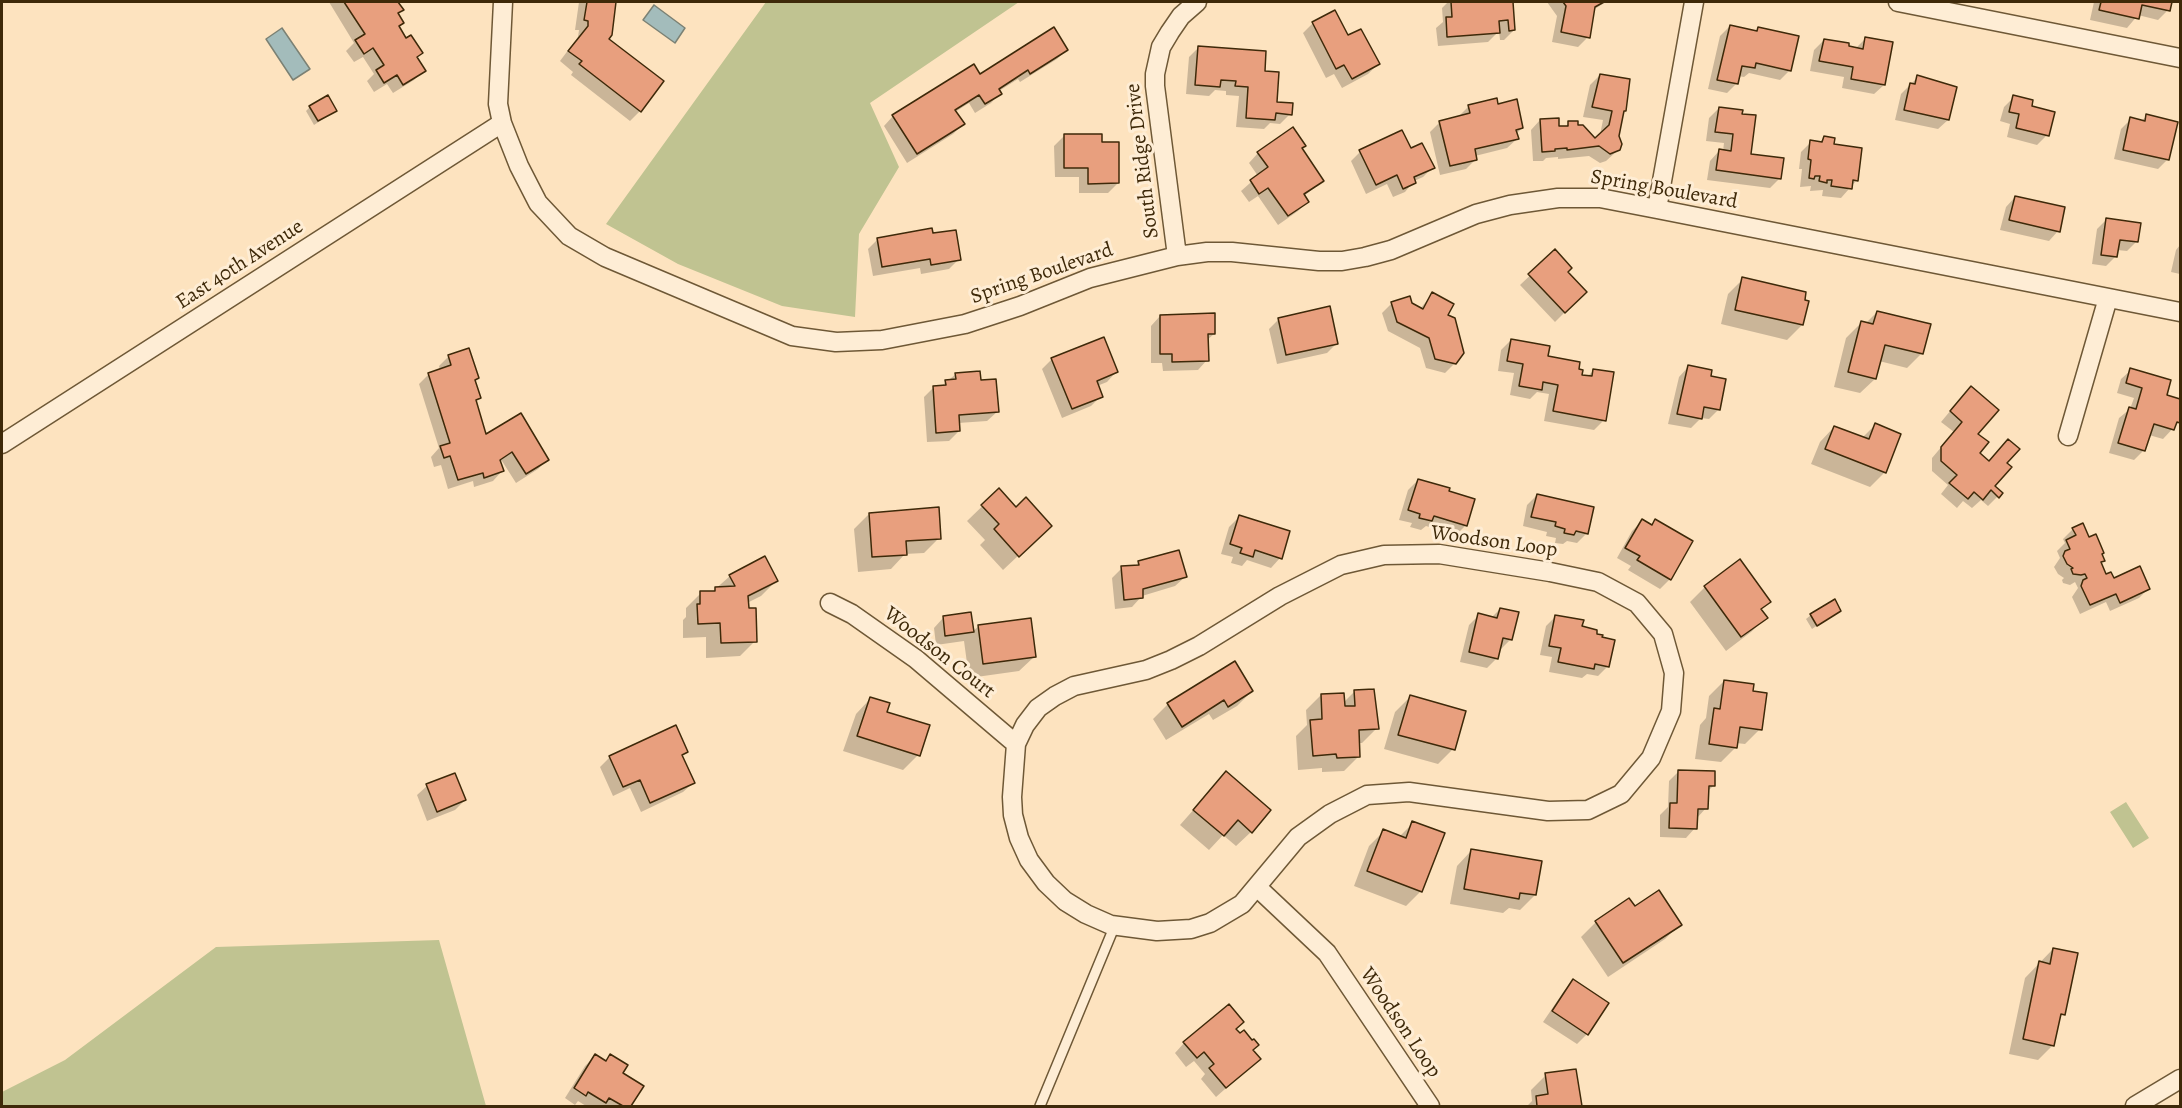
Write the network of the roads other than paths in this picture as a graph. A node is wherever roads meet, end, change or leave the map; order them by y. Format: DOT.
graph roads {
  1 [pos="503,2"];
  2 [pos="1197,2"];
  3 [pos="1694,2"];
  4 [pos="1898,2"];
  5 [pos="2181,58"];
  6 [pos="502,123"];
  7 [pos="1657,209"];
  8 [pos="1177,256"];
  9 [pos="2109,298"];
  10 [pos="2181,312"];
  11 [pos="2068,436"];
  12 [pos="2,444"];
  13 [pos="830,603"];
  14 [pos="1016,744"];
  15 [pos="1258,888"];
  16 [pos="1115,925"];
  17 [pos="2181,1079"];
  18 [pos="1041,1107"];
  19 [pos="1430,1107"];
  20 [pos="2135,1107"];
  1 -- 6 [label="street, Spring Boulevard"];
  2 -- 8 [label="street, South Ridge Drive"];
  3 -- 7 [label="street"];
  4 -- 5 [label="street"];
  6 -- 8 [label="street, Spring Boulevard"];
  6 -- 12 [label="street, East 40th Avenue"];
  7 -- 8 [label="street, Spring Boulevard"];
  7 -- 9 [label="street, Spring Boulevard"];
  9 -- 10 [label="street, Spring Boulevard"];
  9 -- 11 [label="street"];
  13 -- 14 [label="street, Woodson Court"];
  14 -- 15 [label="street, Woodson Loop"];
  14 -- 16 [label="street, Woodson Loop"];
  15 -- 16 [label="street, Woodson Loop"];
  15 -- 19 [label="street, Woodson Loop"];
  16 -- 18 [label="lane"];
  17 -- 20 [label="street"];
}
